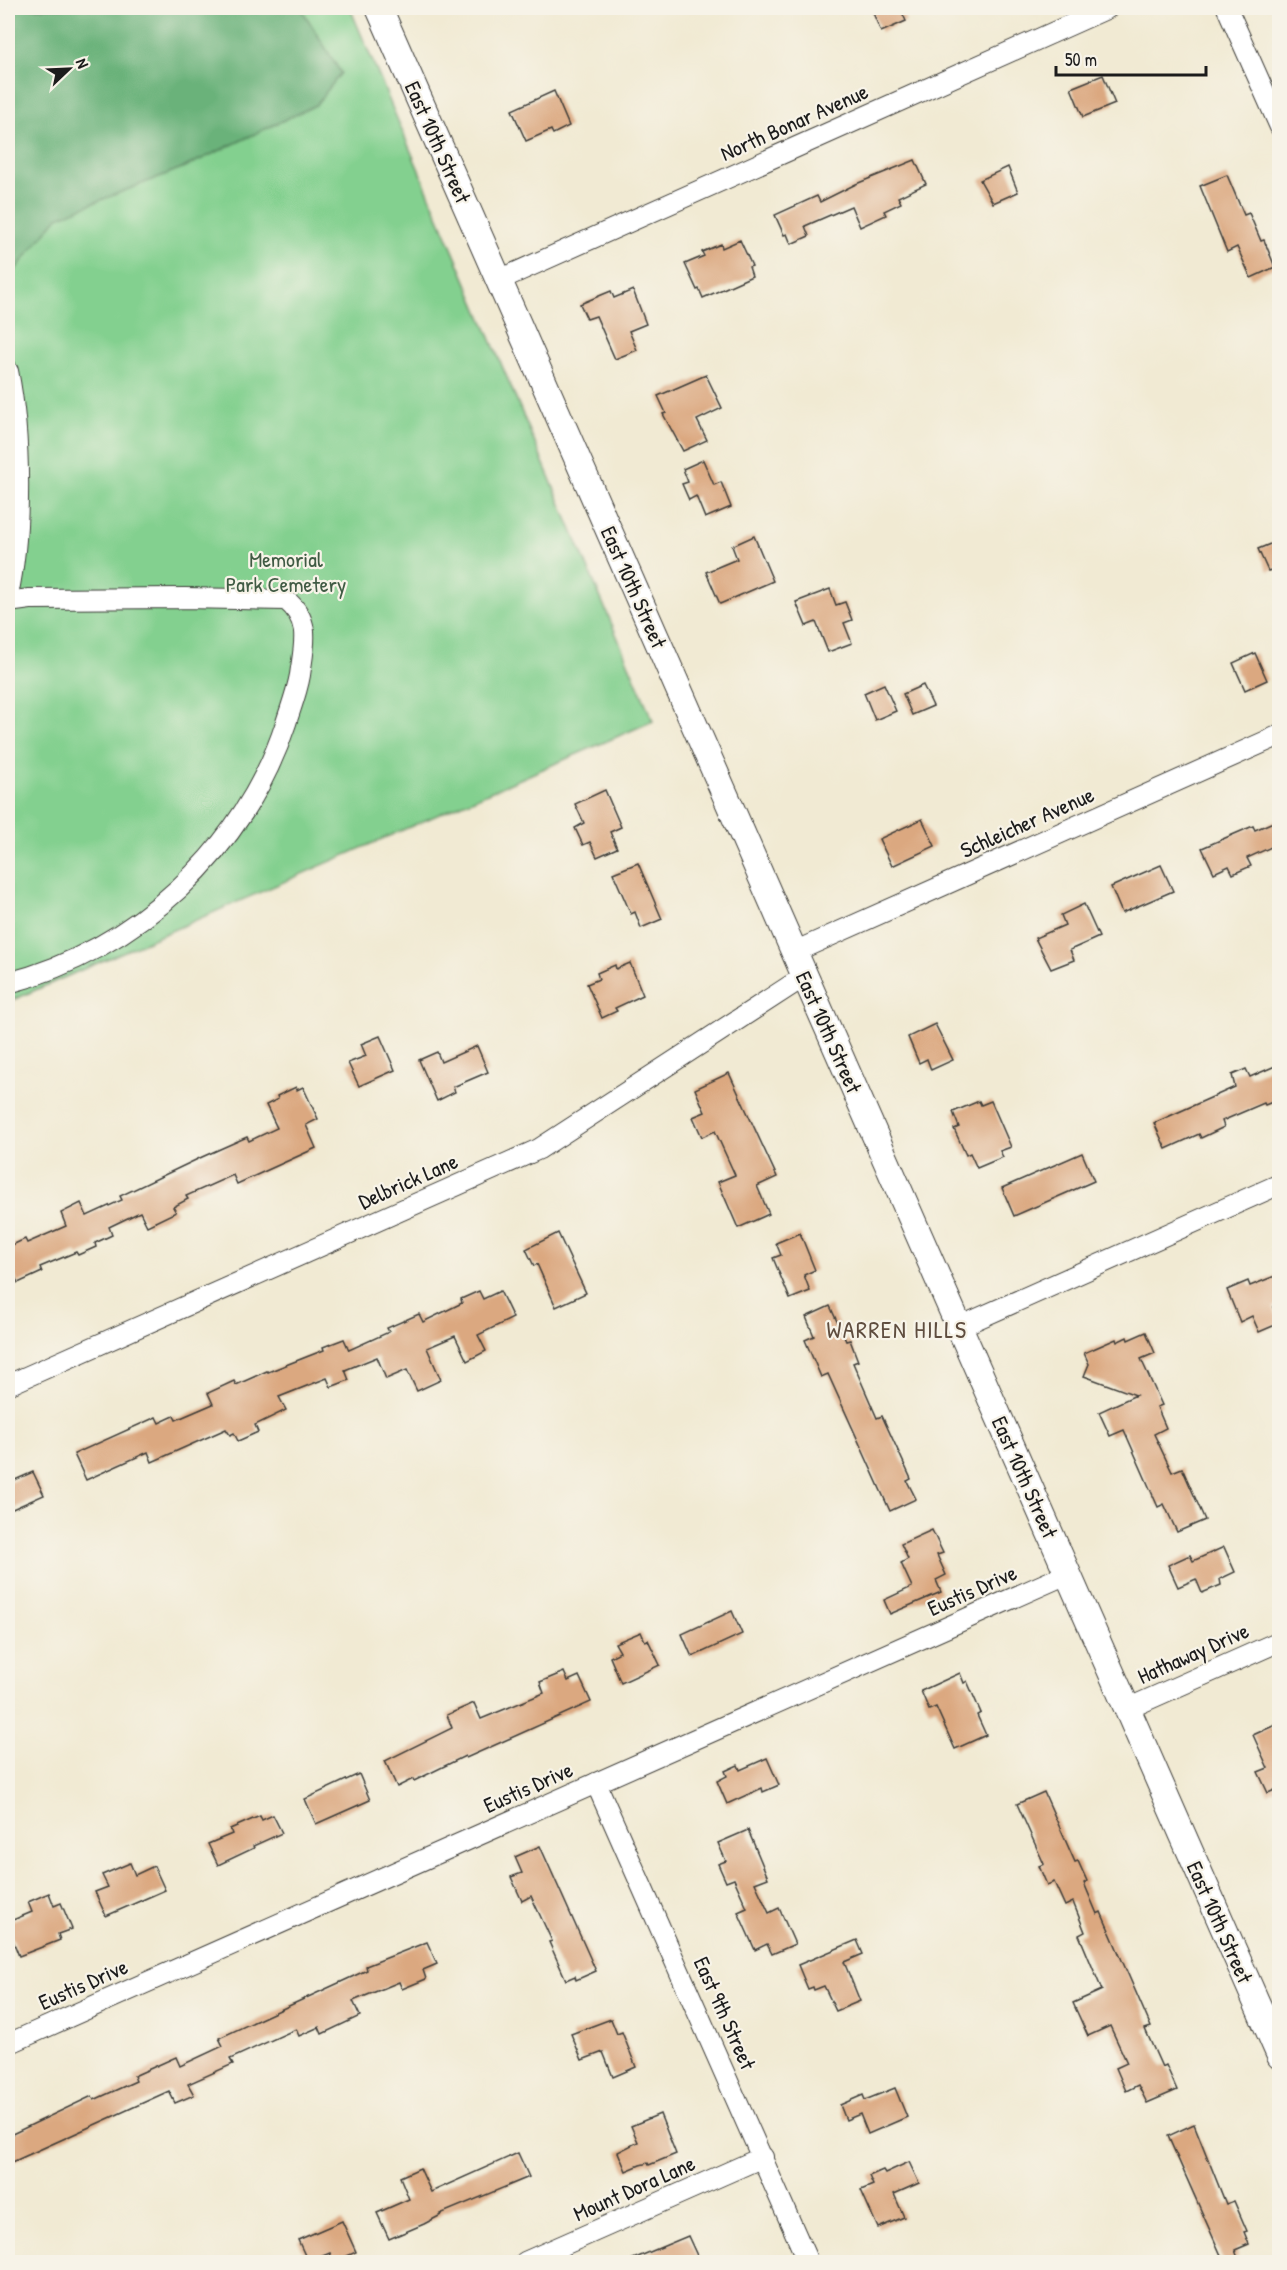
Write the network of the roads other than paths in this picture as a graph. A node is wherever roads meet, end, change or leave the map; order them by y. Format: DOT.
graph roads {
  1 [pos="379,8"];
  2 [pos="1108,8"];
  3 [pos="1227,8"];
  4 [pos="1280,127"];
  5 [pos="499,280"];
  6 [pos="8,371"];
  7 [pos="8,595"];
  8 [pos="8,602"];
  9 [pos="1280,735"];
  10 [pos="794,952"];
  11 [pos="805,976"];
  12 [pos="8,983"];
  13 [pos="1280,1184"];
  14 [pos="959,1327"];
  15 [pos="8,1385"];
  16 [pos="1068,1574"];
  17 [pos="1280,1641"];
  18 [pos="1127,1709"];
  19 [pos="596,1783"];
  20 [pos="8,2044"];
  21 [pos="1280,2056"];
  22 [pos="763,2157"];
  23 [pos="525,2262"];
  24 [pos="808,2262"];
  1 -- 5 [label="main road, East 10th Street"];
  2 -- 5 [label="street, North Bonar Avenue"];
  3 -- 4 [label="street"];
  5 -- 10 [label="main road, East 10th Street"];
  6 -- 7 [label="street"];
  8 -- 12 [label="street"];
  9 -- 10 [label="street, Schleicher Avenue"];
  10 -- 11 [label="main road, East 10th Street"];
  11 -- 14 [label="main road, East 10th Street"];
  11 -- 15 [label="street, Delbrick Lane"];
  13 -- 14 [label="street"];
  14 -- 16 [label="main road, East 10th Street"];
  16 -- 18 [label="main road, East 10th Street"];
  16 -- 19 [label="street, Eustis Drive"];
  17 -- 18 [label="street, Hathaway Drive"];
  18 -- 21 [label="main road, East 10th Street"];
  19 -- 20 [label="street, Eustis Drive"];
  19 -- 22 [label="street, East 9th Street"];
  22 -- 23 [label="street, Mount Dora Lane"];
  22 -- 24 [label="street, East 9th Street"];
}
